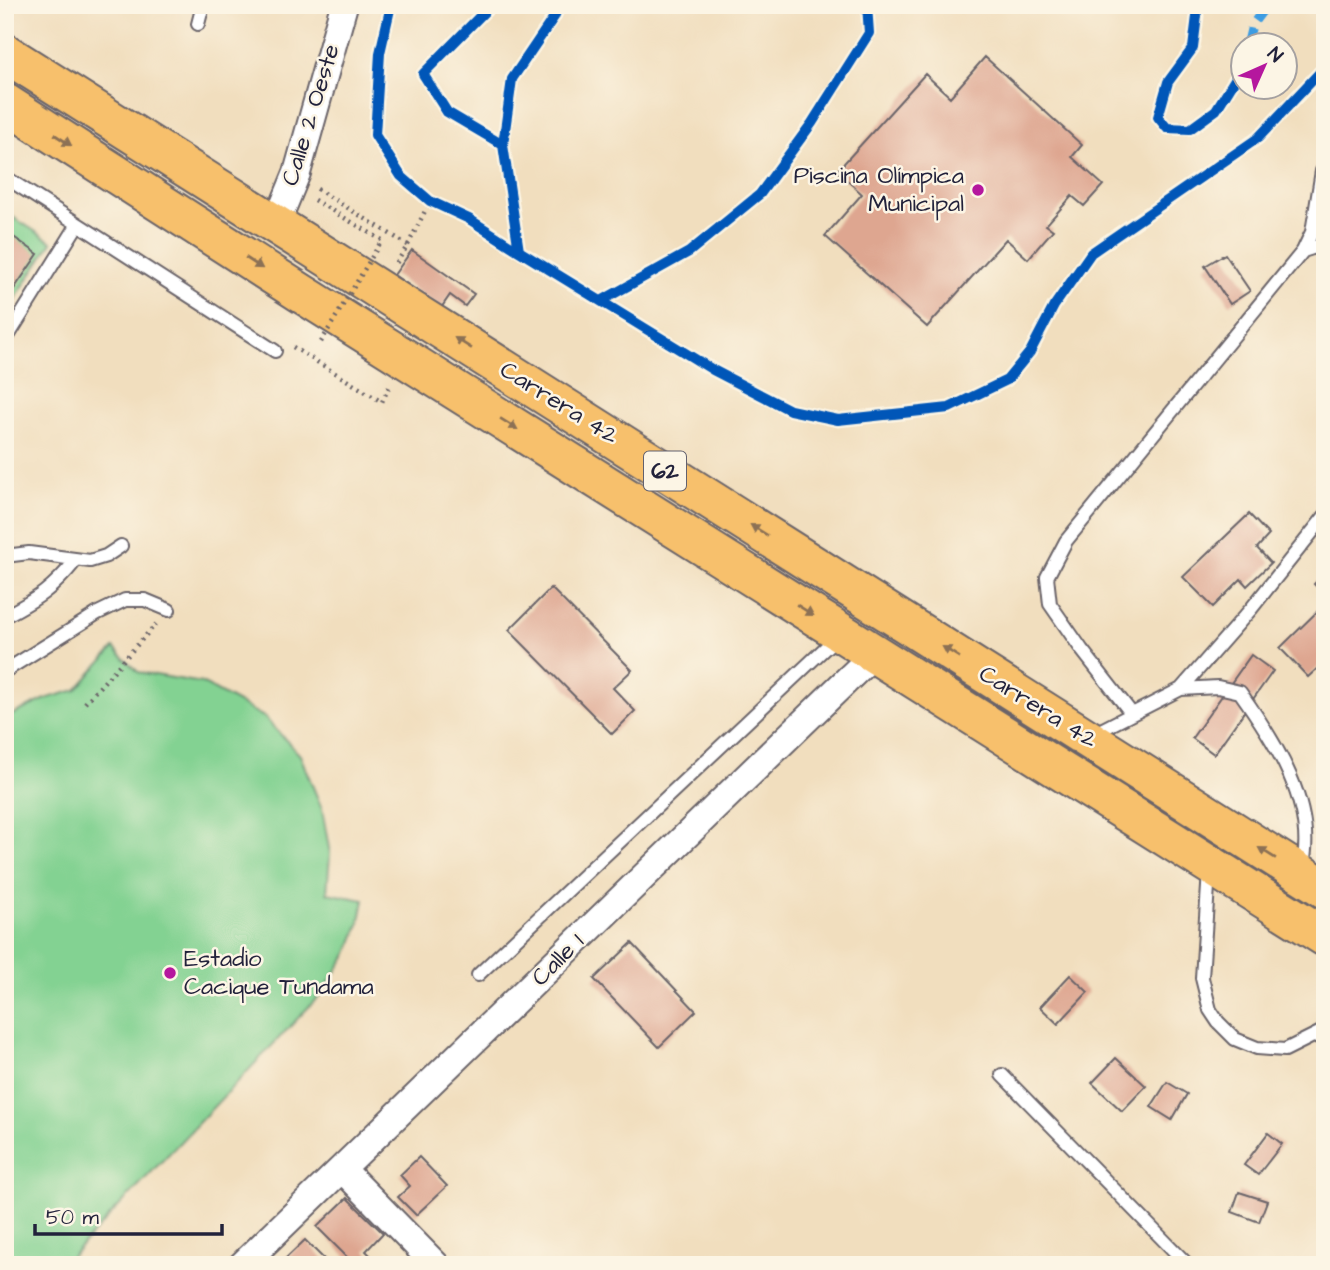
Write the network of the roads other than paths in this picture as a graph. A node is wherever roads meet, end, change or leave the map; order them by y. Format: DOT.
graph roads {
  1 [pos="203,5"];
  2 [pos="344,5"];
  3 [pos="198,24"];
  4 [pos="5,53"];
  5 [pos="5,103"];
  6 [pos="1325,166"];
  7 [pos="5,177"];
  8 [pos="78,224"];
  9 [pos="276,224"];
  10 [pos="1325,244"];
  11 [pos="1303,251"];
  12 [pos="5,341"];
  13 [pos="275,351"];
  14 [pos="1325,516"];
  15 [pos="121,546"];
  16 [pos="5,556"];
  17 [pos="76,560"];
  18 [pos="169,610"];
  19 [pos="5,616"];
  20 [pos="841,633"];
  21 [pos="874,654"];
  22 [pos="5,671"];
  23 [pos="1181,689"];
  24 [pos="1132,714"];
  25 [pos="1086,738"];
  26 [pos="1209,864"];
  27 [pos="1313,882"];
  28 [pos="1325,937"];
  29 [pos="478,975"];
  30 [pos="1325,1030"];
  31 [pos="1002,1075"];
  32 [pos="342,1169"];
  33 [pos="429,1262"];
  34 [pos="242,1265"];
  35 [pos="1188,1265"];
  1 -- 3 [label="lane"];
  2 -- 9 [label="street, Calle 2 Oeste"];
  4 -- 9 [label="highway, Carrera 42 / 62"];
  5 -- 20 [label="highway, Carrera 42 / 62, one-way"];
  6 -- 11 [label="lane"];
  7 -- 8 [label="lane"];
  8 -- 12 [label="lane"];
  8 -- 13 [label="lane"];
  25 -- 9 [label="highway, Carrera 42 / 62, one-way"];
  10 -- 11 [label="lane"];
  11 -- 24 [label="lane"];
  14 -- 23 [label="lane"];
  15 -- 17 [label="lane"];
  16 -- 17 [label="lane"];
  17 -- 19 [label="lane"];
  18 -- 22 [label="lane"];
  20 -- 21 [label="highway, Carrera 42 / 62"];
  20 -- 29 [label="lane"];
  21 -- 26 [label="highway, Carrera 42 / 62"];
  21 -- 32 [label="street, Calle 1"];
  23 -- 24 [label="lane"];
  23 -- 27 [label="lane"];
  24 -- 25 [label="lane"];
  27 -- 25 [label="highway, Carrera 42 / 62, one-way"];
  26 -- 28 [label="highway, Carrera 42 / 62"];
  26 -- 30 [label="lane"];
  31 -- 35 [label="lane"];
  32 -- 33 [label="street"];
  32 -- 34 [label="street, Calle 1"];
}
